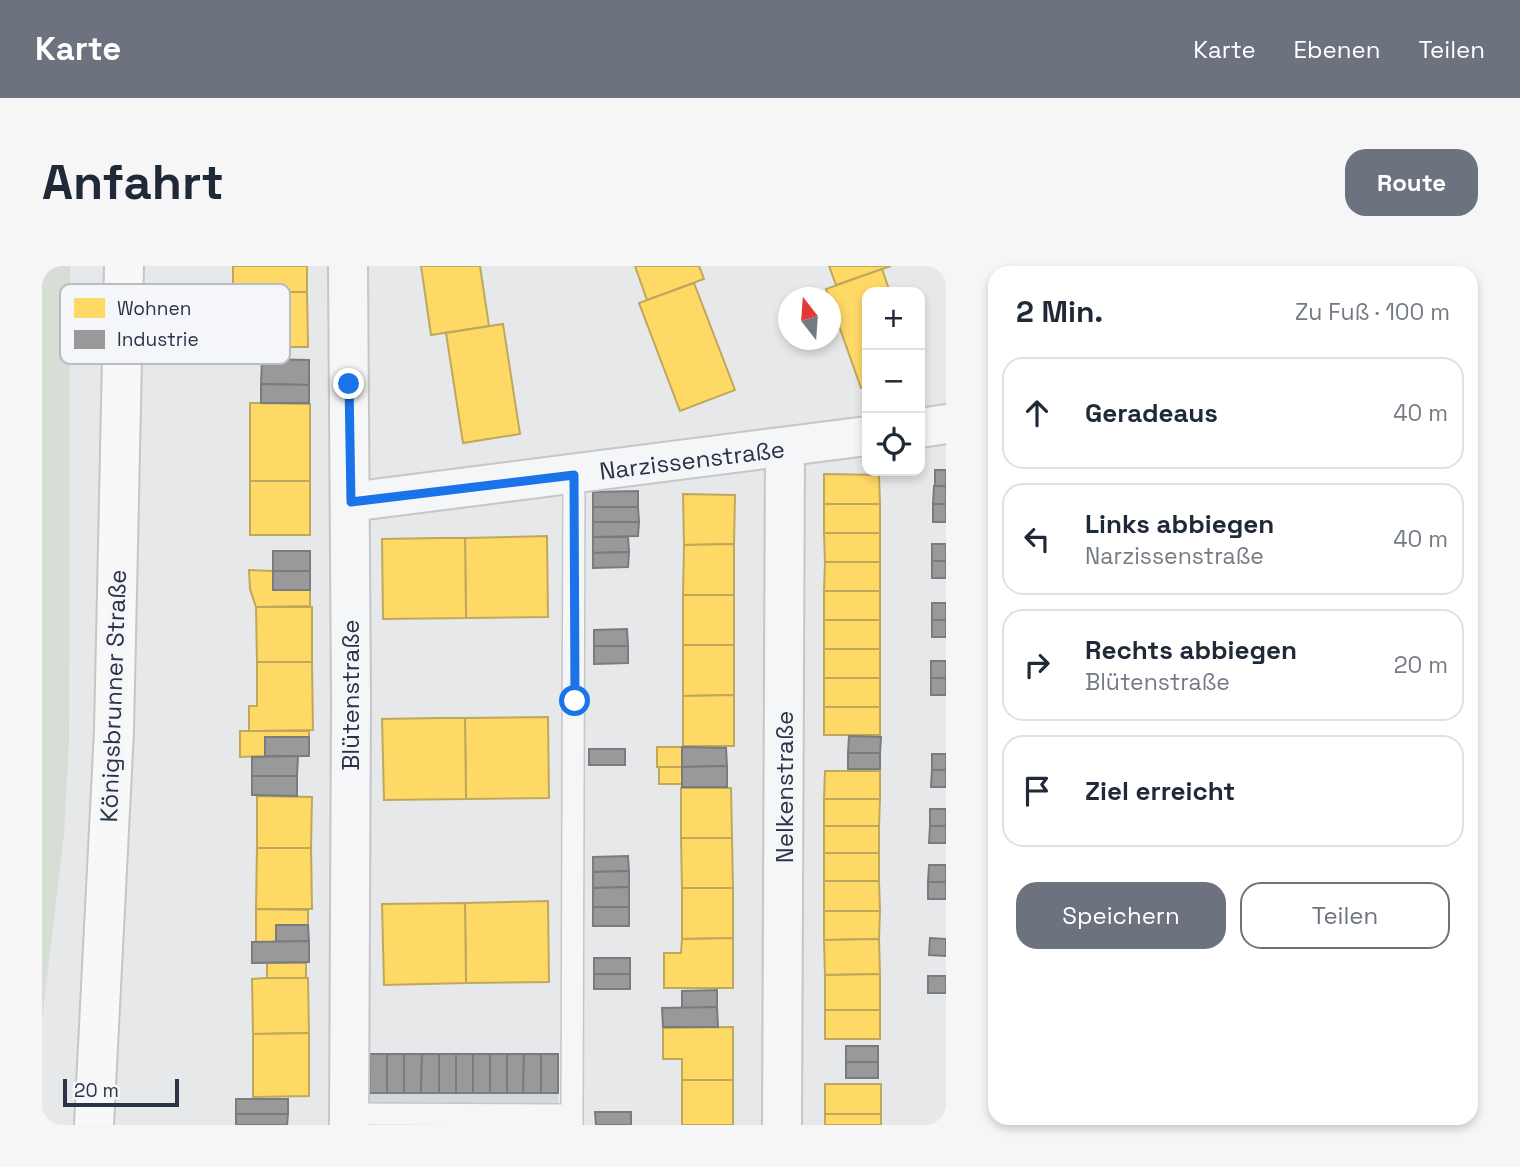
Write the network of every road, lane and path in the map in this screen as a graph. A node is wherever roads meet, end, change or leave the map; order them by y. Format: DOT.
graph roads {
  1 [pos="124,266"];
  2 [pos="348,266"];
  3 [pos="124,284"];
  4 [pos="122,364"];
  5 [pos="946,424"];
  6 [pos="925,427"];
  7 [pos="862,437"];
  8 [pos="785,449"];
  9 [pos="574,475"];
  10 [pos="351,502"];
  11 [pos="349,1119"];
  12 [pos="567,1120"];
  13 [pos="94,1125"];
  14 [pos="782,1125"];
  1 -- 3 [label="main road, Königsbrunner Straße"];
  2 -- 10 [label="street, Blütenstraße"];
  4 -- 13 [label="main road, Königsbrunner Straße"];
  5 -- 6 [label="street"];
  7 -- 8 [label="street, Narzissenstraße"];
  8 -- 9 [label="street, Narzissenstraße"];
  8 -- 14 [label="street, Nelkenstraße"];
  9 -- 10 [label="street, Narzissenstraße"];
  9 -- 12 [label="lane"];
  10 -- 11 [label="street, Blütenstraße"];
  11 -- 12 [label="lane"];
}
